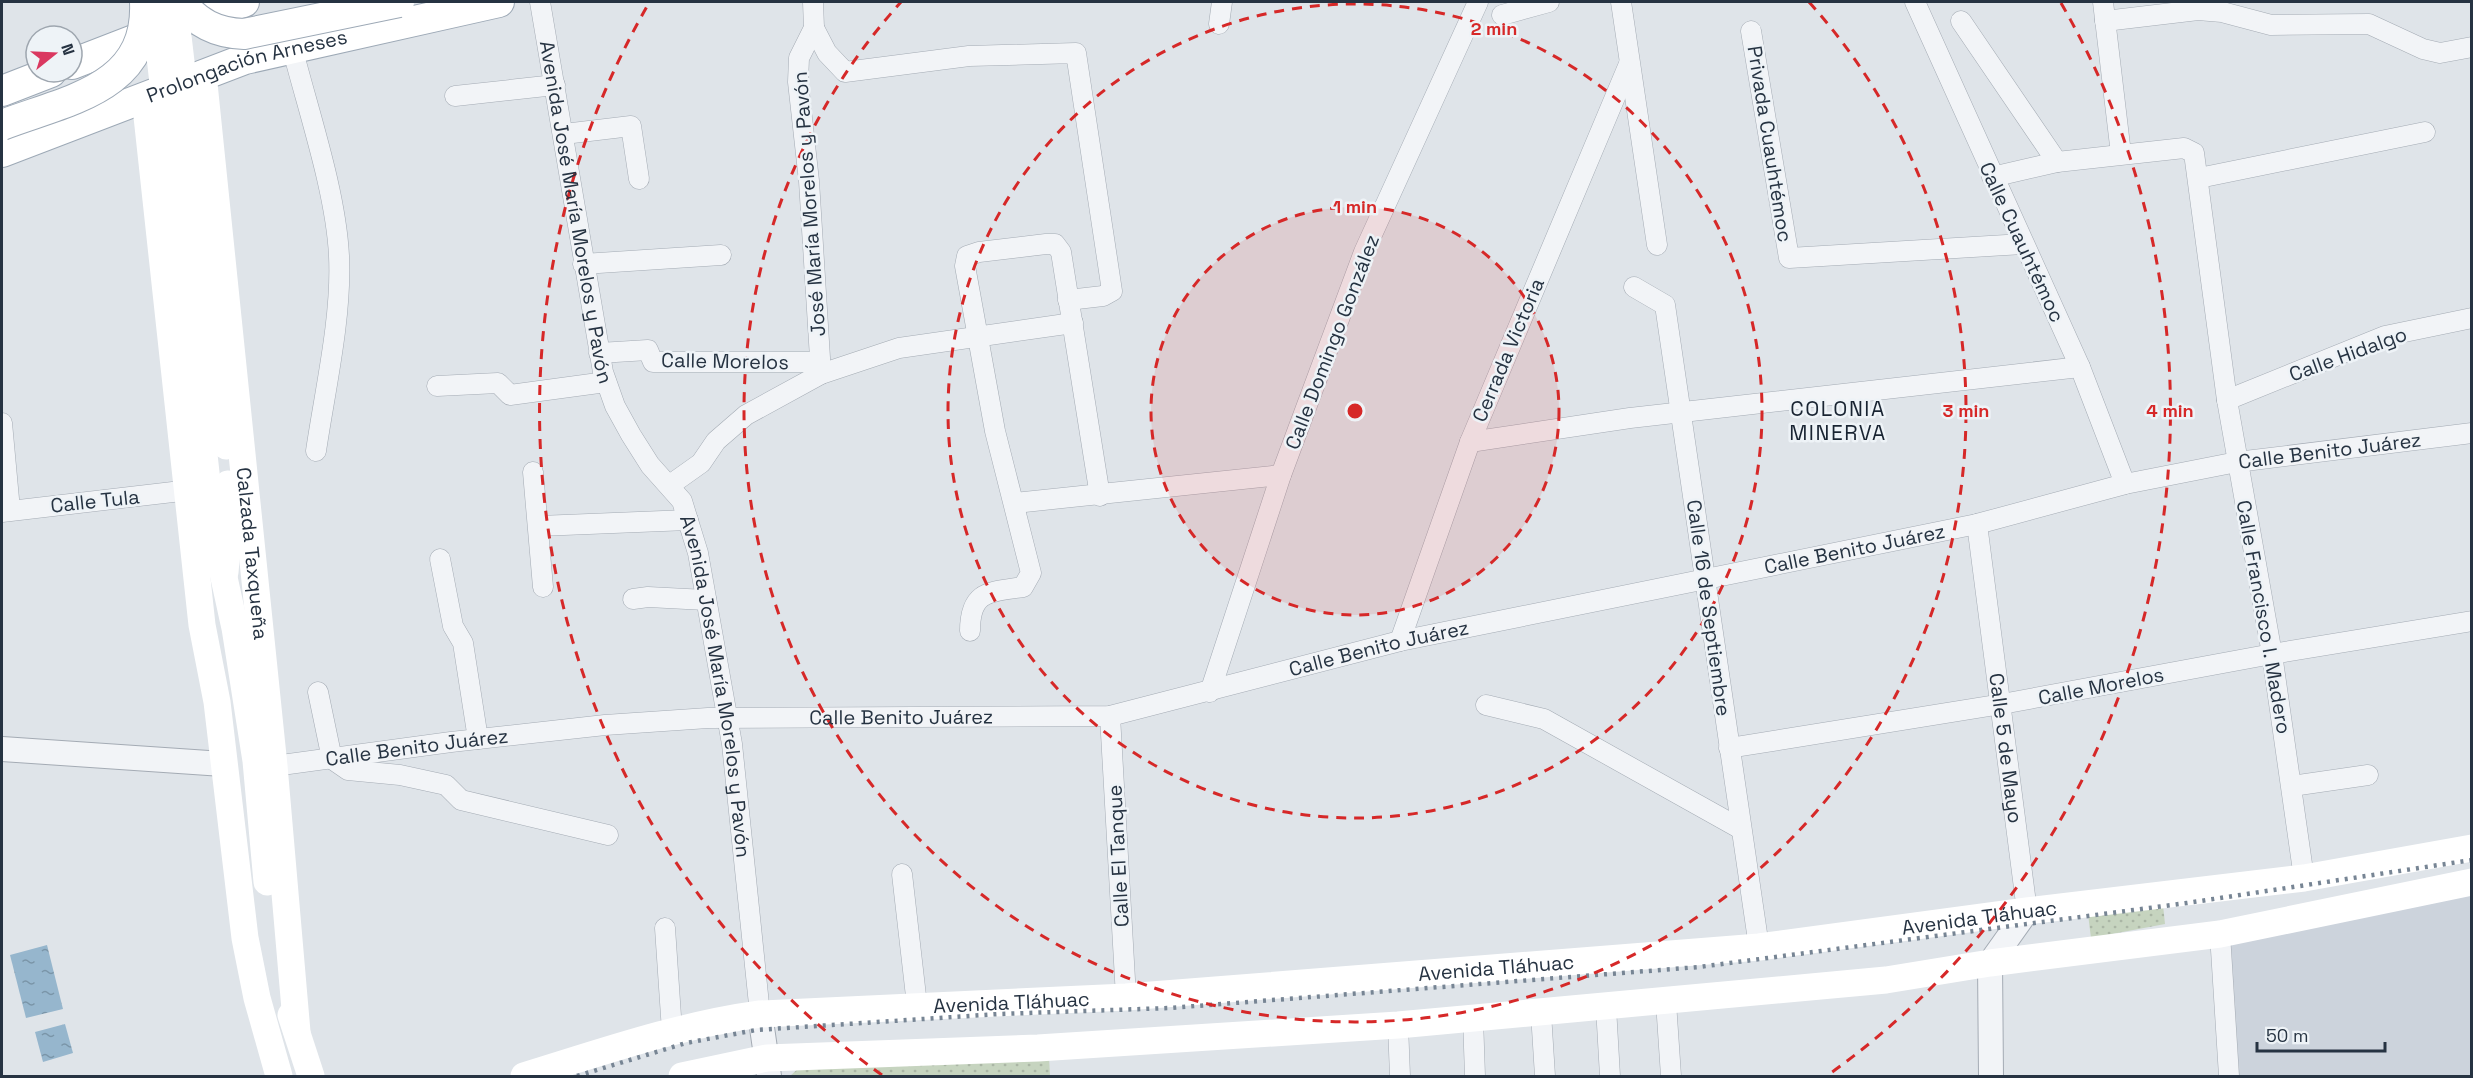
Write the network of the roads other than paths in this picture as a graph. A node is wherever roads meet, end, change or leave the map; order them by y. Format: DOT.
graph roads {
  1 [pos="136,2"];
  2 [pos="145,2"];
  3 [pos="154,2"];
  4 [pos="244,2"];
  5 [pos="399,2"];
  6 [pos="499,2"];
  7 [pos="540,2"];
  8 [pos="813,2"];
  9 [pos="1222,2"];
  10 [pos="1478,2"];
  11 [pos="1550,2"];
  12 [pos="1621,2"];
  13 [pos="1914,2"];
  14 [pos="179,6"];
  15 [pos="2104,11"];
  16 [pos="1502,15"];
  17 [pos="1961,21"];
  18 [pos="1219,24"];
  19 [pos="814,28"];
  20 [pos="1751,31"];
  21 [pos="138,38"];
  22 [pos="292,47"];
  23 [pos="2472,47"];
  24 [pos="84,59"];
  25 [pos="1629,64"];
  26 [pos="202,74"];
  27 [pos="24,82"];
  28 [pos="555,85"];
  29 [pos="2,91"];
  30 [pos="455,96"];
  31 [pos="145,98"];
  32 [pos="2,125"];
  33 [pos="2425,132"];
  34 [pos="564,134"];
  35 [pos="2,152"];
  36 [pos="2121,154"];
  37 [pos="212,157"];
  38 [pos="2057,162"];
  39 [pos="153,171"];
  40 [pos="1992,177"];
  41 [pos="2199,178"];
  42 [pos="639,179"];
  43 [pos="2023,244"];
  44 [pos="1657,245"];
  45 [pos="721,255"];
  46 [pos="583,264"];
  47 [pos="1634,287"];
  48 [pos="1068,300"];
  49 [pos="2472,318"];
  50 [pos="1072,323"];
  51 [pos="977,336"];
  52 [pos="599,353"];
  53 [pos="2080,367"];
  54 [pos="821,368"];
  55 [pos="606,382"];
  56 [pos="437,386"];
  57 [pos="2227,400"];
  58 [pos="1680,411"];
  59 [pos="2,423"];
  60 [pos="2472,433"];
  61 [pos="1470,442"];
  62 [pos="316,451"];
  63 [pos="2237,462"];
  64 [pos="533,472"];
  65 [pos="1281,475"];
  66 [pos="670,484"];
  67 [pos="2126,484"];
  68 [pos="190,490"];
  69 [pos="1100,496"];
  70 [pos="1015,503"];
  71 [pos="6,511"];
  72 [pos="688,520"];
  73 [pos="1977,524"];
  74 [pos="539,526"];
  75 [pos="440,559"];
  76 [pos="1704,577"];
  77 [pos="543,587"];
  78 [pos="633,599"];
  79 [pos="706,600"];
  80 [pos="2472,621"];
  81 [pos="970,631"];
  82 [pos="1400,641"];
  83 [pos="2272,654"];
  84 [pos="318,692"];
  85 [pos="1210,692"];
  86 [pos="217,702"];
  87 [pos="2002,704"];
  88 [pos="1486,705"];
  89 [pos="1110,716"];
  90 [pos="728,718"];
  91 [pos="478,739"];
  92 [pos="1729,748"];
  93 [pos="2,749"];
  94 [pos="332,759"];
  95 [pos="223,764"];
  96 [pos="274,766"];
  97 [pos="2368,775"];
  98 [pos="2292,786"];
  99 [pos="1741,829"];
  100 [pos="608,835"];
  101 [pos="2472,848"];
  102 [pos="902,874"];
  103 [pos="2304,878"];
  104 [pos="2472,882"];
  105 [pos="2027,911"];
  106 [pos="1941,924"];
  107 [pos="665,928"];
  108 [pos="2220,934"];
  109 [pos="1759,947"];
  110 [pos="1990,963"];
  111 [pos="1949,969"];
  112 [pos="1126,997"];
  113 [pos="1666,1002"];
  114 [pos="917,1005"];
  115 [pos="1606,1007"];
  116 [pos="1541,1013"];
  117 [pos="760,1014"];
  118 [pos="1473,1018"];
  119 [pos="1398,1025"];
  120 [pos="672,1031"];
  121 [pos="297,1032"];
  122 [pos="768,1067"];
  123 [pos="279,1077"];
  124 [pos="311,1077"];
  125 [pos="524,1077"];
  126 [pos="682,1077"];
  127 [pos="1400,1077"];
  128 [pos="1475,1077"];
  129 [pos="1545,1077"];
  130 [pos="1610,1077"];
  131 [pos="1671,1077"];
  132 [pos="1991,1077"];
  133 [pos="2229,1077"];
  1 -- 21 [label="main road"];
  2 -- 32 [label="main road, bridge"];
  3 -- 121 [label="main road, Calzada Taxqueña, bridge"];
  4 -- 14 [label="main road"];
  5 -- 14 [label="main road, bridge"];
  6 -- 22 [label="main road, Prolongación Arneses"];
  7 -- 28 [label="street, Avenida José María Morelos y Pavón"];
  8 -- 19 [label="street, José María Morelos y Pavón"];
  9 -- 18 [label="street"];
  10 -- 65 [label="street, Calle Domingo González"];
  11 -- 16 [label="street"];
  12 -- 25 [label="street"];
  13 -- 40 [label="street, Calle Cuauhtémoc"];
  14 -- 21 [label="main road"];
  14 -- 86 [label="main road, Calzada Taxqueña, bridge"];
  15 -- 23 [label="street"];
  15 -- 36 [label="street"];
  17 -- 38 [label="street"];
  19 -- 48 [label="street"];
  19 -- 54 [label="street, José María Morelos y Pavón"];
  20 -- 43 [label="street, Privada Cuauhtémoc"];
  21 -- 24 [label="main road"];
  22 -- 26 [label="main road, Prolongación Arneses"];
  22 -- 62 [label="street"];
  25 -- 44 [label="street"];
  25 -- 61 [label="street, Cerrada Victoria"];
  26 -- 31 [label="main road, Prolongación Arneses"];
  26 -- 37 [label="main road, Calzada Taxqueña"];
  27 -- 29 [label="main road"];
  28 -- 30 [label="street"];
  28 -- 34 [label="street, Avenida José María Morelos y Pavón"];
  31 -- 35 [label="main road, Prolongación Arneses"];
  31 -- 39 [label="main road, Calzada Taxqueña"];
  33 -- 41 [label="street"];
  34 -- 42 [label="street"];
  34 -- 46 [label="street, Avenida José María Morelos y Pavón"];
  36 -- 38 [label="street, Calle Francisco I. Madero"];
  36 -- 41 [label="street, Calle Francisco I. Madero"];
  37 -- 39 [label="main road"];
  37 -- 96 [label="main road, Calzada Taxqueña"];
  38 -- 40 [label="street, Calle Francisco I. Madero"];
  39 -- 68 [label="main road, Calzada Taxqueña"];
  40 -- 43 [label="street, Calle Cuauhtémoc"];
  41 -- 57 [label="street, Calle Francisco I. Madero"];
  43 -- 53 [label="street, Calle Cuauhtémoc"];
  45 -- 46 [label="street"];
  46 -- 52 [label="street, Avenida José María Morelos y Pavón"];
  47 -- 58 [label="street, Calle 16 de Septiembre"];
  48 -- 50 [label="street"];
  48 -- 51 [label="street"];
  49 -- 57 [label="street, Calle Hidalgo"];
  50 -- 51 [label="street, Calle Morelos"];
  50 -- 69 [label="street"];
  51 -- 54 [label="street, Calle Morelos"];
  51 -- 70 [label="street"];
  52 -- 54 [label="street, Calle Morelos"];
  52 -- 55 [label="street, Avenida José María Morelos y Pavón"];
  53 -- 58 [label="street"];
  53 -- 67 [label="street, Calle Cuauhtémoc"];
  54 -- 66 [label="street, Calle Morelos"];
  55 -- 56 [label="street"];
  55 -- 66 [label="street, Avenida José María Morelos y Pavón"];
  57 -- 63 [label="street, Calle Francisco I. Madero"];
  58 -- 61 [label="street"];
  58 -- 76 [label="street, Calle 16 de Septiembre"];
  59 -- 71 [label="street"];
  60 -- 63 [label="street, Calle Benito Juárez"];
  61 -- 82 [label="street, Cerrada Victoria"];
  63 -- 67 [label="street, Calle Benito Juárez"];
  63 -- 83 [label="street, Calle Francisco I. Madero"];
  64 -- 74 [label="street"];
  65 -- 69 [label="street"];
  65 -- 85 [label="street, Calle Domingo González"];
  66 -- 72 [label="street, Avenida José María Morelos y Pavón"];
  67 -- 73 [label="street, Calle Benito Juárez"];
  68 -- 71 [label="street, Calle Tula"];
  68 -- 86 [label="main road, Calzada Taxqueña"];
  69 -- 70 [label="street"];
  70 -- 81 [label="street"];
  72 -- 74 [label="street"];
  72 -- 79 [label="street, Avenida José María Morelos y Pavón"];
  73 -- 76 [label="street, Calle Benito Juárez"];
  73 -- 87 [label="street, Calle 5 de Mayo"];
  74 -- 77 [label="street"];
  75 -- 91 [label="street"];
  76 -- 82 [label="street, Calle Benito Juárez"];
  76 -- 92 [label="street, Calle 16 de Septiembre"];
  78 -- 79 [label="street"];
  79 -- 90 [label="street, Avenida José María Morelos y Pavón"];
  80 -- 83 [label="street, Calle Morelos"];
  82 -- 85 [label="street, Calle Benito Juárez"];
  83 -- 87 [label="street, Calle Morelos"];
  83 -- 98 [label="street, Calle Francisco I. Madero"];
  84 -- 94 [label="street"];
  85 -- 89 [label="street, Calle Benito Juárez"];
  86 -- 95 [label="main road, Calzada Taxqueña"];
  87 -- 92 [label="street, Calle Morelos"];
  87 -- 105 [label="street, Calle 5 de Mayo"];
  88 -- 99 [label="street"];
  89 -- 90 [label="street, Calle Benito Juárez"];
  89 -- 112 [label="street, Calle El Tanque"];
  90 -- 91 [label="street, Calle Benito Juárez"];
  90 -- 117 [label="street, Avenida José María Morelos y Pavón"];
  91 -- 94 [label="street, Calle Benito Juárez"];
  92 -- 99 [label="street, Calle 16 de Septiembre"];
  93 -- 95 [label="street"];
  94 -- 96 [label="street, Calle Benito Juárez"];
  94 -- 100 [label="street"];
  95 -- 123 [label="main road, Calzada Taxqueña"];
  96 -- 121 [label="main road, Calzada Taxqueña"];
  97 -- 98 [label="street"];
  98 -- 103 [label="street, Calle Francisco I. Madero"];
  99 -- 109 [label="street, Calle 16 de Septiembre"];
  101 -- 103 [label="main road, Avenida Tláhuac"];
  102 -- 114 [label="street"];
  103 -- 105 [label="main road, Avenida Tláhuac"];
  104 -- 108 [label="main road"];
  105 -- 106 [label="main road, Avenida Tláhuac"];
  105 -- 110 [label="street"];
  106 -- 109 [label="main road, Avenida Tláhuac"];
  106 -- 111 [label="main road"];
  107 -- 120 [label="street"];
  108 -- 110 [label="main road"];
  108 -- 133 [label="street"];
  109 -- 112 [label="main road, Avenida Tláhuac"];
  110 -- 111 [label="main road"];
  110 -- 132 [label="street"];
  111 -- 113 [label="main road"];
  112 -- 114 [label="main road, Avenida Tláhuac"];
  113 -- 115 [label="main road"];
  113 -- 131 [label="street"];
  114 -- 117 [label="main road, Avenida Tláhuac"];
  115 -- 116 [label="main road"];
  115 -- 130 [label="street"];
  116 -- 118 [label="main road"];
  116 -- 129 [label="street"];
  117 -- 120 [label="main road, Avenida Tláhuac"];
  117 -- 122 [label="street, Avenida José María Morelos y Pavón"];
  118 -- 119 [label="main road"];
  118 -- 128 [label="street"];
  119 -- 122 [label="main road"];
  119 -- 127 [label="street"];
  120 -- 125 [label="main road, Avenida Tláhuac"];
  121 -- 124 [label="main road, Calzada Taxqueña"];
  122 -- 126 [label="main road"];
}
